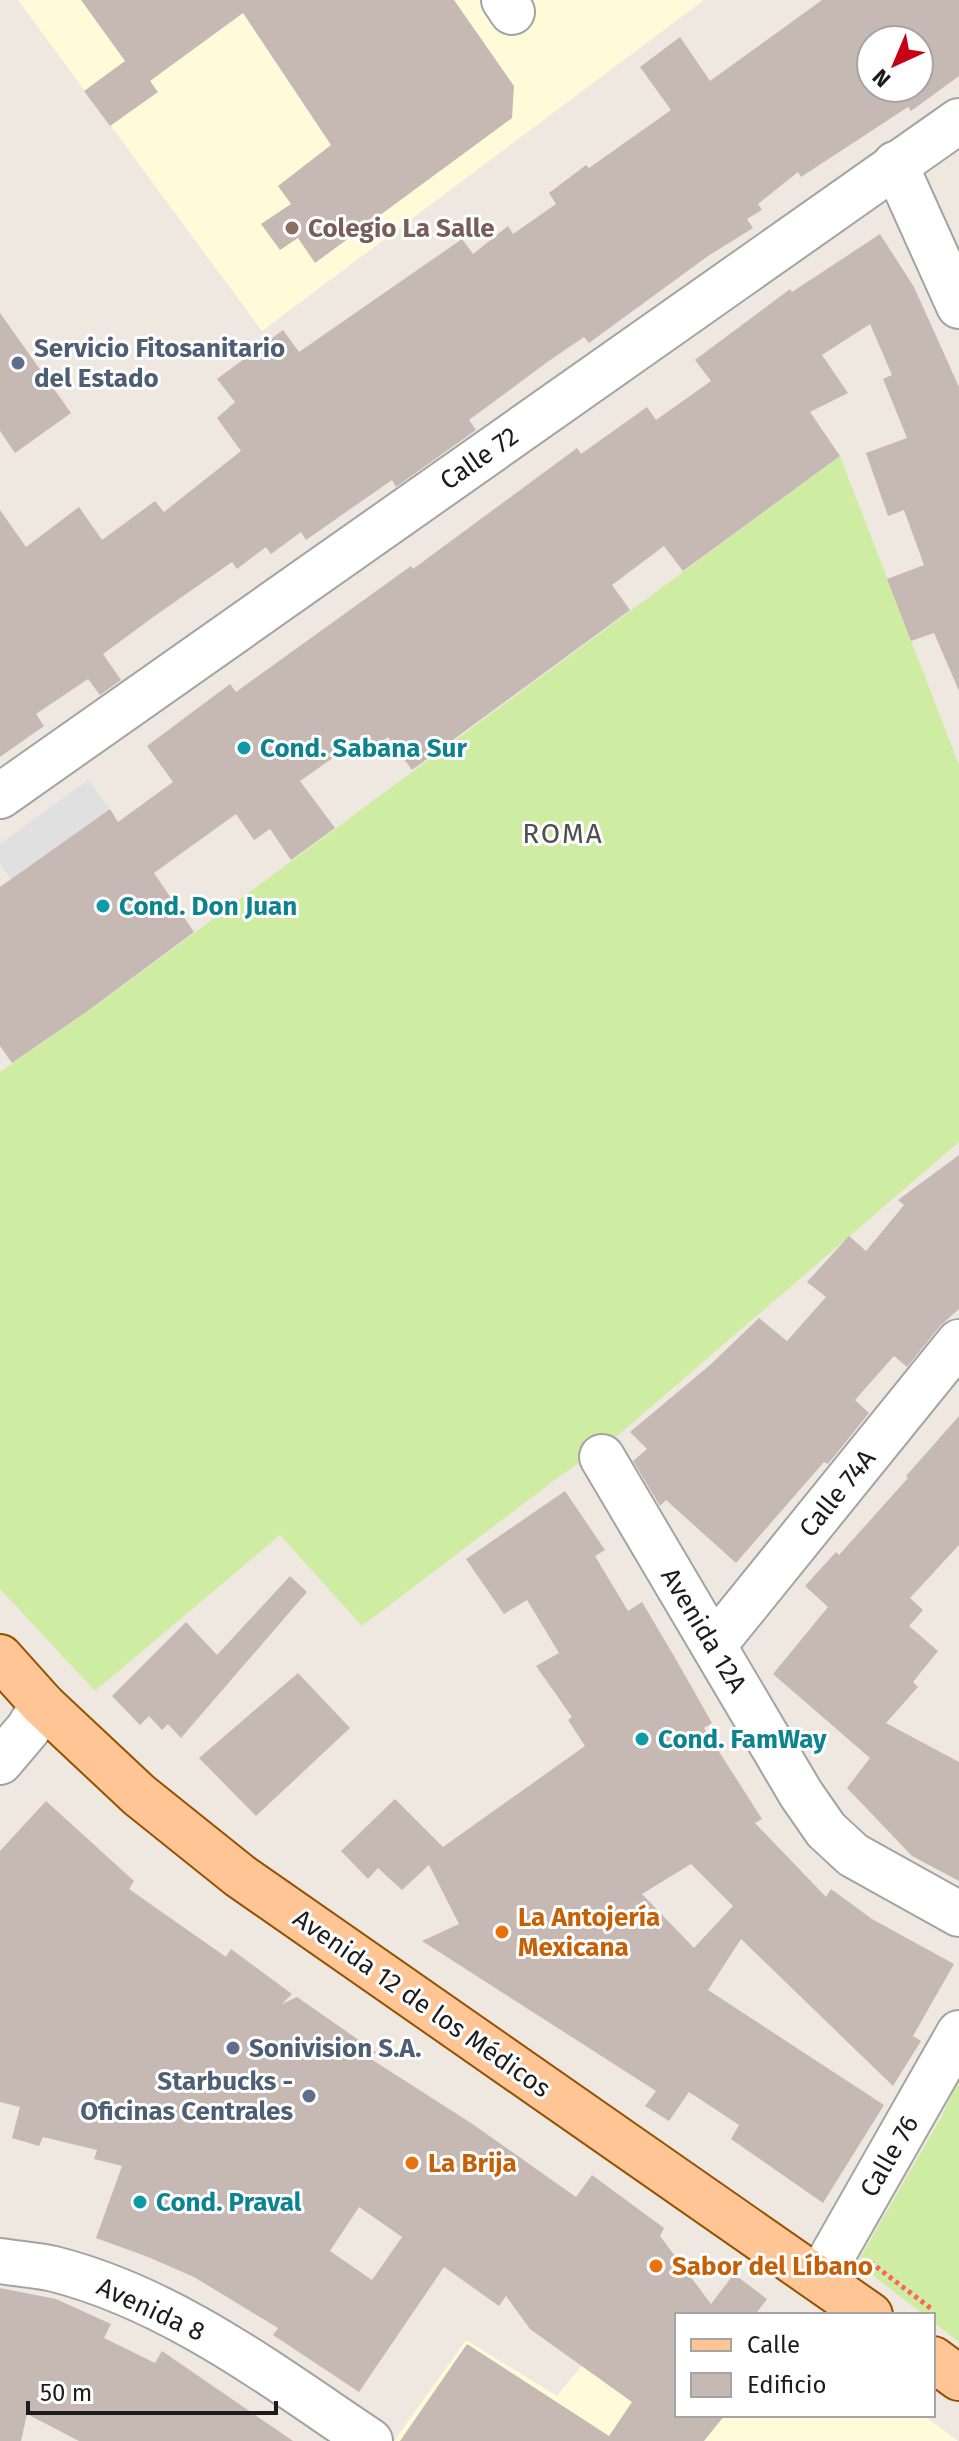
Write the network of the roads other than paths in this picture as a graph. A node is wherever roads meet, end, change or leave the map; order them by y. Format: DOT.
graph roads {
  1 [pos="959,121"];
  2 [pos="895,164"];
  3 [pos="959,306"];
  4 [pos="0,796"];
  5 [pos="959,1342"];
  6 [pos="602,1457"];
  7 [pos="714,1645"];
  8 [pos="0,1657"];
  9 [pos="43,1705"];
  10 [pos="0,1762"];
  11 [pos="959,1914"];
  12 [pos="959,2033"];
  13 [pos="0,2261"];
  14 [pos="819,2279"];
  15 [pos="867,2313"];
  16 [pos="935,2360"];
  17 [pos="959,2378"];
  18 [pos="370,2441"];
  1 -- 2 [label="street, Calle 72"];
  2 -- 3 [label="street"];
  2 -- 4 [label="street, Calle 72"];
  5 -- 7 [label="street, Calle 74A"];
  6 -- 7 [label="street, Avenida 12A"];
  7 -- 11 [label="street, Avenida 12A"];
  8 -- 9 [label="main road, Avenida 12 de los Médicos"];
  9 -- 10 [label="street"];
  9 -- 14 [label="main road, Avenida 12 de los Médicos"];
  12 -- 14 [label="street, Calle 76"];
  13 -- 18 [label="street, Avenida 8"];
  14 -- 15 [label="main road, Avenida 12 de los Médicos"];
  16 -- 17 [label="main road"];
}
